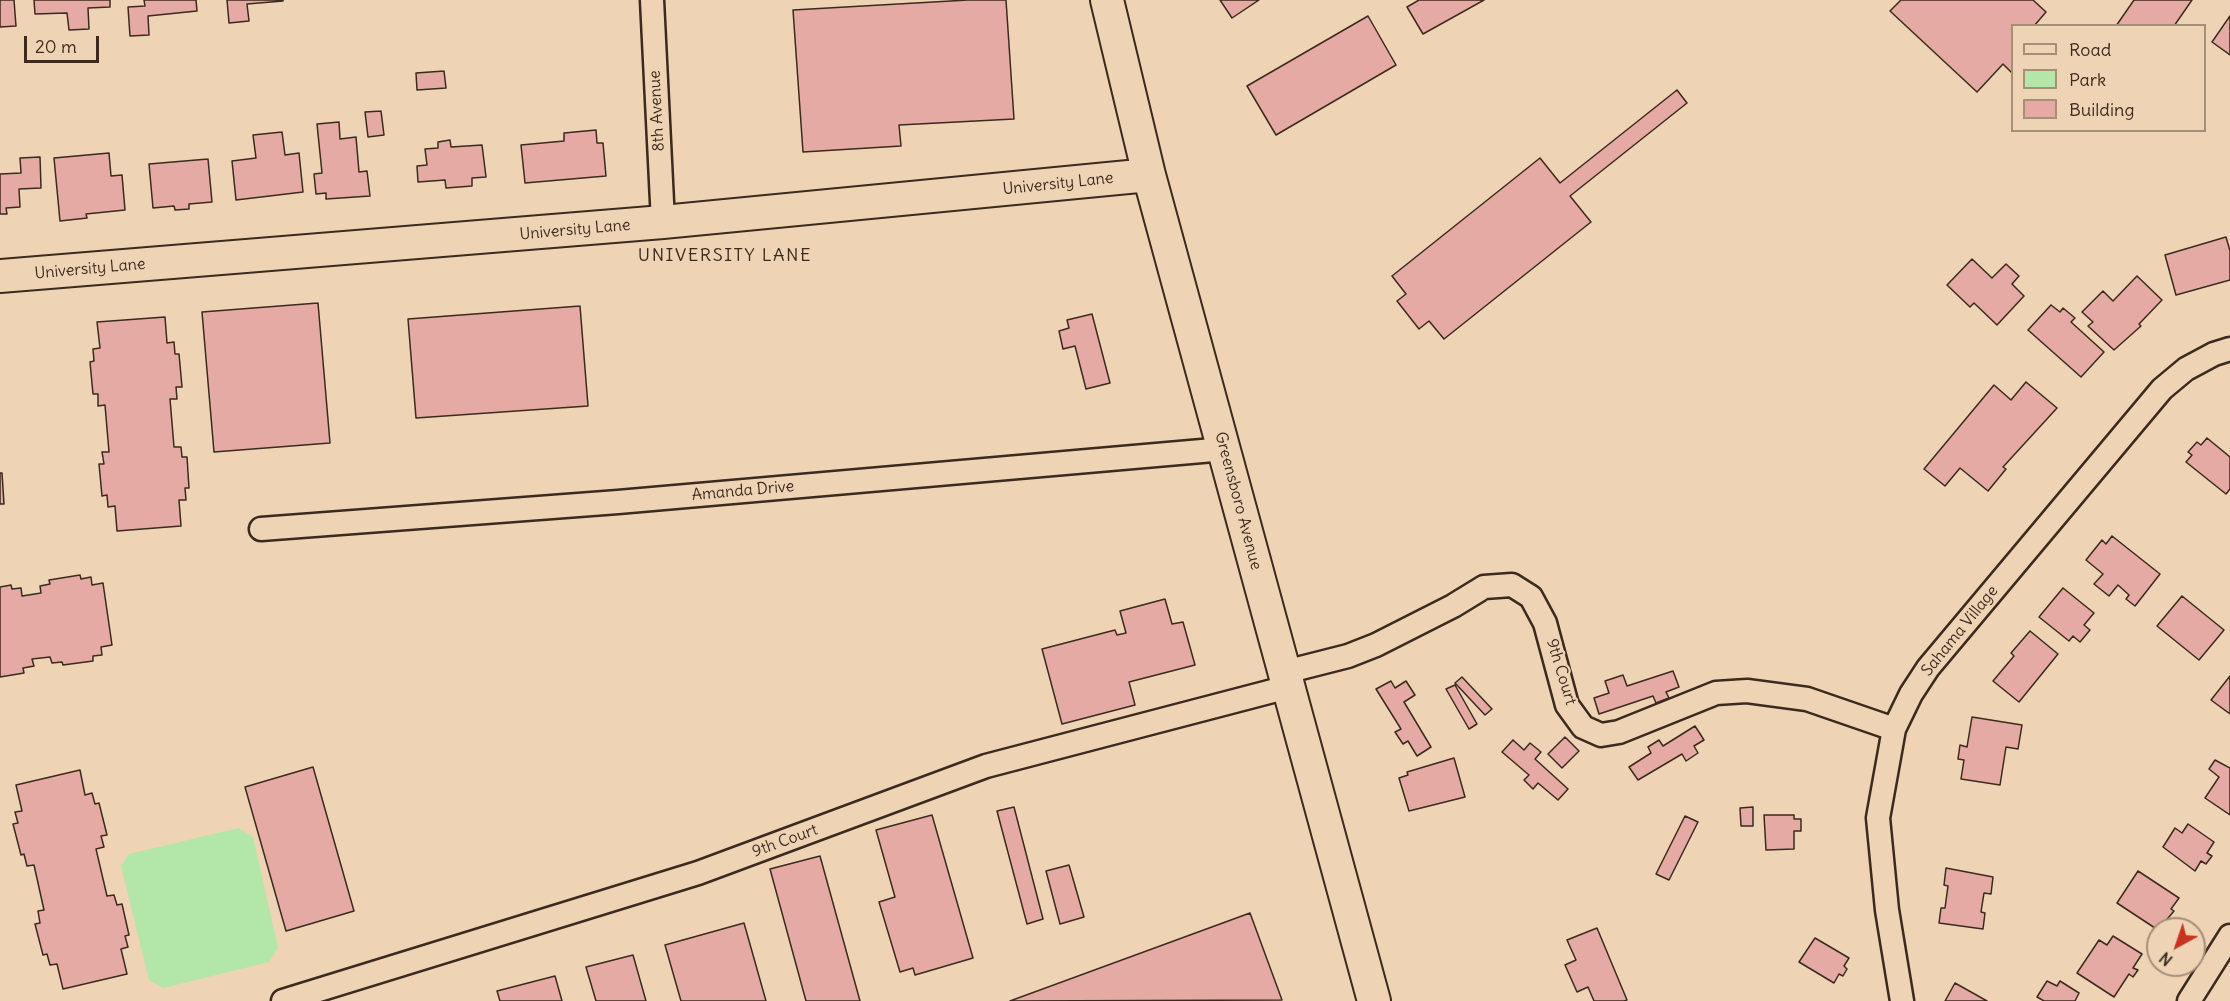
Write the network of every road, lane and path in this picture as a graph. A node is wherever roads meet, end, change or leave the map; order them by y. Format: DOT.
graph roads {
  1 [pos="652,0"];
  2 [pos="1107,0"];
  3 [pos="1149,176"];
  4 [pos="663,222"];
  5 [pos="0,276"];
  6 [pos="2230,349"];
  7 [pos="1225,449"];
  8 [pos="261,529"];
  9 [pos="1286,679"];
  10 [pos="1894,729"];
  11 [pos="2230,936"];
  12 [pos="283,1001"];
  13 [pos="1374,1001"];
  14 [pos="1902,1001"];
  15 [pos="2189,1001"];
  1 -- 4 [label="street, 8th Avenue"];
  2 -- 3 [label="street, Greensboro Avenue"];
  3 -- 4 [label="street, University Lane"];
  3 -- 7 [label="street, Greensboro Avenue"];
  4 -- 5 [label="street, University Lane"];
  6 -- 10 [label="street, Sahama Village"];
  7 -- 8 [label="street, Amanda Drive"];
  7 -- 9 [label="street, Greensboro Avenue"];
  9 -- 10 [label="street, 9th Court"];
  9 -- 12 [label="street, 9th Court"];
  9 -- 13 [label="street, Greensboro Avenue"];
  10 -- 14 [label="street, Sahama Village"];
  11 -- 15 [label="street"];
}
